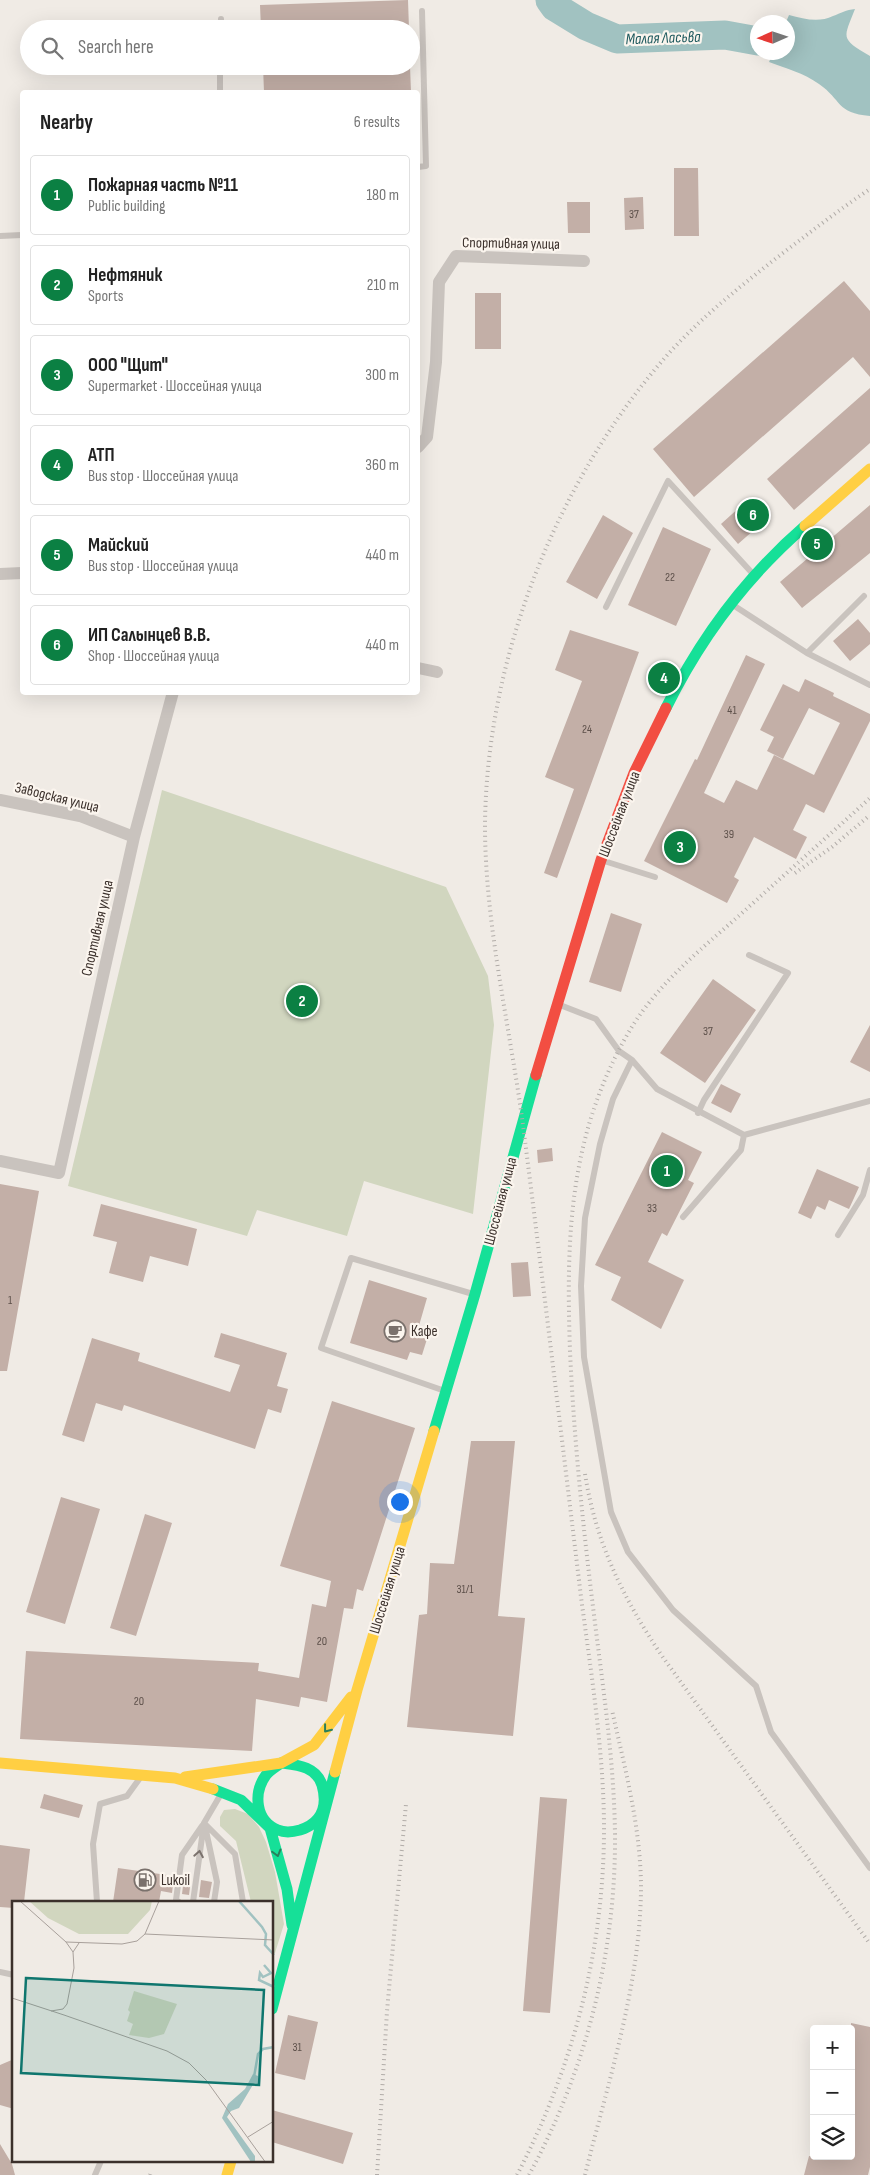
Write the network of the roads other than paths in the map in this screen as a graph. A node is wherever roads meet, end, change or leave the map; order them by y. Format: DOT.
graph roads {
  1 [pos="422,10"];
  2 [pos="220,75"];
  3 [pos="220,90"];
  4 [pos="420,167"];
  5 [pos="20,235"];
  6 [pos="0,236"];
  7 [pos="584,261"];
  8 [pos="420,445"];
  9 [pos="870,469"];
  10 [pos="20,573"];
  11 [pos="0,574"];
  12 [pos="754,574"];
  13 [pos="864,596"];
  14 [pos="730,603"];
  15 [pos="606,608"];
  16 [pos="807,653"];
  17 [pos="420,668"];
  18 [pos="437,672"];
  19 [pos="870,685"];
  20 [pos="172,695"];
  21 [pos="0,800"];
  22 [pos="134,837"];
  23 [pos="601,860"];
  24 [pos="655,877"];
  25 [pos="749,955"];
  26 [pos="559,1004"];
  27 [pos="632,1060"];
  28 [pos="870,1100"];
  29 [pos="698,1113"];
  30 [pos="744,1136"];
  31 [pos="0,1161"];
  32 [pos="870,1170"];
  33 [pos="683,1217"];
  34 [pos="838,1235"];
  35 [pos="475,1294"];
  36 [pos="446,1391"];
  37 [pos="357,1690"];
  38 [pos="0,1763"];
  39 [pos="281,1763"];
  40 [pos="143,1774"];
  41 [pos="175,1778"];
  42 [pos="222,1791"];
  43 [pos="323,1813"];
  44 [pos="204,1823"];
  45 [pos="270,1828"];
  46 [pos="870,1868"];
  47 [pos="97,1901"];
  48 [pos="178,1901"];
  49 [pos="193,1901"];
  50 [pos="214,1901"];
  51 [pos="243,1901"];
  52 [pos="294,1934"];
  53 [pos="275,1987"];
  54 [pos="101,2162"];
  55 [pos="231,2162"];
  56 [pos="95,2175"];
  57 [pos="227,2175"];
  1 -- 4 [label="lane"];
  2 -- 3 [label="lane"];
  5 -- 6 [label="lane"];
  7 -- 8 [label="street, Спортивная улица"];
  9 -- 12 [label="main road, Шоссейная улица"];
  10 -- 11 [label="street"];
  12 -- 14 [label="main road, Шоссейная улица"];
  12 -- 15 [label="lane"];
  13 -- 16 [label="lane"];
  14 -- 16 [label="lane"];
  14 -- 23 [label="main road, Шоссейная улица"];
  16 -- 19 [label="lane"];
  17 -- 18 [label="street"];
  20 -- 22 [label="street, Спортивная улица"];
  21 -- 22 [label="street, Заводская улица"];
  22 -- 31 [label="street, Спортивная улица"];
  23 -- 24 [label="lane"];
  23 -- 26 [label="main road, Шоссейная улица"];
  25 -- 29 [label="lane"];
  26 -- 27 [label="lane"];
  26 -- 35 [label="main road, Шоссейная улица"];
  27 -- 29 [label="lane"];
  27 -- 46 [label="lane"];
  28 -- 30 [label="lane"];
  29 -- 30 [label="lane"];
  30 -- 33 [label="lane"];
  32 -- 34 [label="lane"];
  35 -- 36 [label="main road, Шоссейная улица"];
  35 -- 36 [label="lane"];
  36 -- 37 [label="main road, Шоссейная улица"];
  37 -- 39 [label="main road, one-way"];
  37 -- 43 [label="main road, Шоссейная улица"];
  38 -- 40 [label="main road"];
  39 -- 41 [label="main road"];
  39 -- 43 [label="main road"];
  39 -- 45 [label="main road"];
  40 -- 41 [label="main road"];
  40 -- 47 [label="lane"];
  41 -- 42 [label="main road"];
  42 -- 44 [label="lane"];
  42 -- 45 [label="main road"];
  43 -- 45 [label="main road"];
  43 -- 52 [label="main road, Шоссейная улица"];
  44 -- 48 [label="lane"];
  49 -- 44 [label="lane, one-way"];
  44 -- 50 [label="lane"];
  44 -- 51 [label="lane"];
  45 -- 52 [label="main road, one-way"];
  52 -- 53 [label="main road, Шоссейная улица"];
  54 -- 56 [label="lane"];
  55 -- 57 [label="main road"];
}
